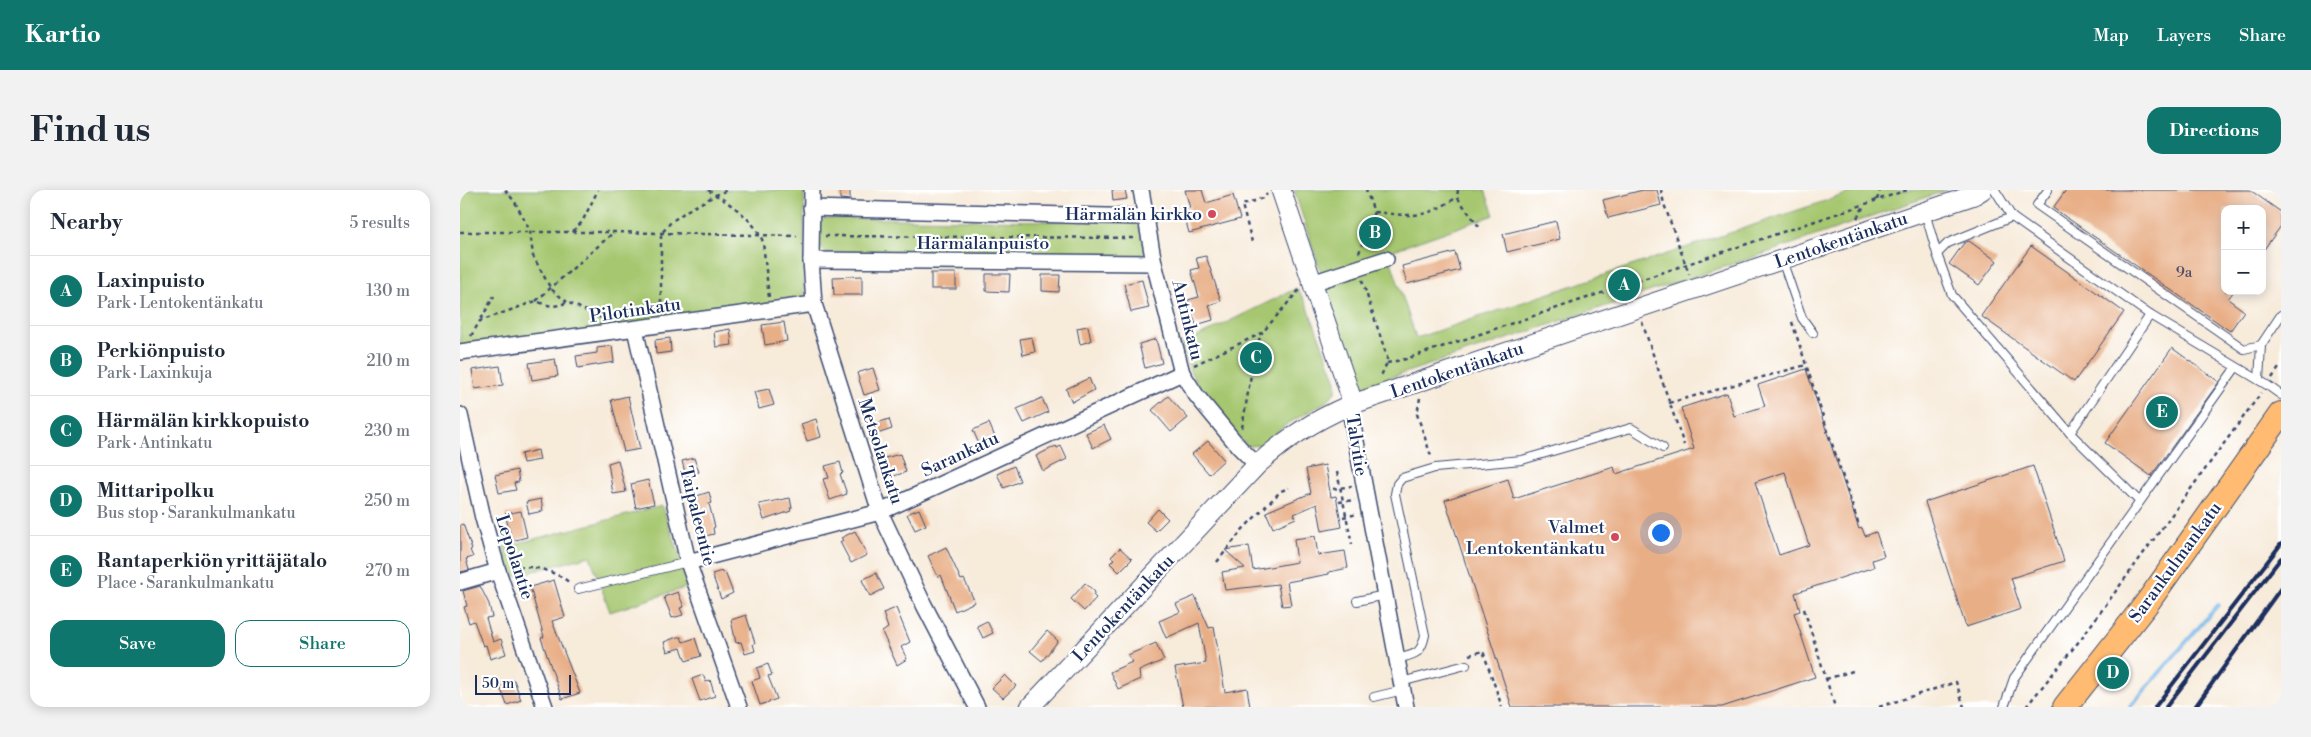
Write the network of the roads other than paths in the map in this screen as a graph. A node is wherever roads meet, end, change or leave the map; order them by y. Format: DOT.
graph roads {
  1 [pos="812,190"];
  2 [pos="1141,190"];
  3 [pos="1995,190"];
  4 [pos="2048,190"];
  5 [pos="1275,191"];
  6 [pos="1976,192"];
  7 [pos="811,208"];
  8 [pos="1925,212"];
  9 [pos="1144,217"];
  10 [pos="2012,217"];
  11 [pos="1937,254"];
  12 [pos="1386,259"];
  13 [pos="811,260"];
  14 [pos="1782,260"];
  15 [pos="1154,263"];
  16 [pos="1312,284"];
  17 [pos="814,304"];
  18 [pos="2150,315"];
  19 [pos="2281,315"];
  20 [pos="629,330"];
  21 [pos="1813,333"];
  22 [pos="2261,345"];
  23 [pos="462,352"];
  24 [pos="2236,367"];
  25 [pos="1182,373"];
  26 [pos="2259,380"];
  27 [pos="2281,395"];
  28 [pos="1350,405"];
  29 [pos="2281,414"];
  30 [pos="460,416"];
  31 [pos="2070,433"];
  32 [pos="1664,448"];
  33 [pos="1257,465"];
  34 [pos="2139,501"];
  35 [pos="880,512"];
  36 [pos="688,562"];
  37 [pos="502,570"];
  38 [pos="460,582"];
  39 [pos="578,589"];
  40 [pos="1385,595"];
  41 [pos="1357,601"];
  42 [pos="1397,659"];
  43 [pos="1466,665"];
  44 [pos="1402,686"];
  45 [pos="1374,697"];
  46 [pos="545,707"];
  47 [pos="739,707"];
  48 [pos="977,707"];
  49 [pos="1030,707"];
  50 [pos="1406,707"];
  51 [pos="2004,707"];
  52 [pos="2065,707"];
  1 -- 7 [label="street, Metsolankatu"];
  2 -- 9 [label="street, Antinkatu"];
  3 -- 10 [label="lane"];
  4 -- 22 [label="lane"];
  5 -- 16 [label="street, Talvitie"];
  6 -- 8 [label="street, Lentokentänkatu"];
  7 -- 9 [label="street, Härmälänpuisto"];
  7 -- 13 [label="street, Metsolankatu"];
  8 -- 11 [label="lane"];
  8 -- 14 [label="street, Lentokentänkatu"];
  9 -- 15 [label="street, Antinkatu"];
  10 -- 11 [label="lane"];
  10 -- 18 [label="lane"];
  11 -- 31 [label="lane"];
  12 -- 16 [label="street"];
  13 -- 15 [label="street, Härmälänpuisto"];
  13 -- 17 [label="street, Metsolankatu"];
  14 -- 21 [label="lane"];
  14 -- 28 [label="street, Lentokentänkatu"];
  15 -- 25 [label="street, Antinkatu"];
  16 -- 28 [label="street, Talvitie"];
  17 -- 20 [label="street, Pilotinkatu"];
  17 -- 35 [label="street, Metsolankatu"];
  18 -- 24 [label="lane"];
  18 -- 31 [label="lane"];
  19 -- 22 [label="lane"];
  20 -- 23 [label="street, Pilotinkatu"];
  20 -- 36 [label="street, Taipaleentie"];
  22 -- 26 [label="lane"];
  24 -- 26 [label="lane"];
  24 -- 34 [label="lane"];
  25 -- 33 [label="street, Antinkatu"];
  25 -- 35 [label="street, Sarankatu"];
  26 -- 27 [label="lane"];
  28 -- 33 [label="street, Lentokentänkatu"];
  28 -- 40 [label="street, Talvitie"];
  29 -- 52 [label="main road, Sarankulmankatu"];
  30 -- 37 [label="street, Lepolantie"];
  31 -- 34 [label="lane"];
  32 -- 42 [label="lane"];
  33 -- 49 [label="street, Lentokentänkatu"];
  34 -- 51 [label="lane"];
  35 -- 36 [label="street, Sarankatu"];
  35 -- 48 [label="street, Metsolankatu"];
  36 -- 39 [label="lane"];
  36 -- 47 [label="street, Taipaleentie"];
  37 -- 38 [label="street"];
  37 -- 46 [label="street, Lepolantie"];
  40 -- 41 [label="lane"];
  40 -- 42 [label="street, Talvitie"];
  42 -- 44 [label="street, Talvitie"];
  43 -- 44 [label="lane"];
  44 -- 45 [label="lane"];
  44 -- 50 [label="street, Talvitie"];
}
